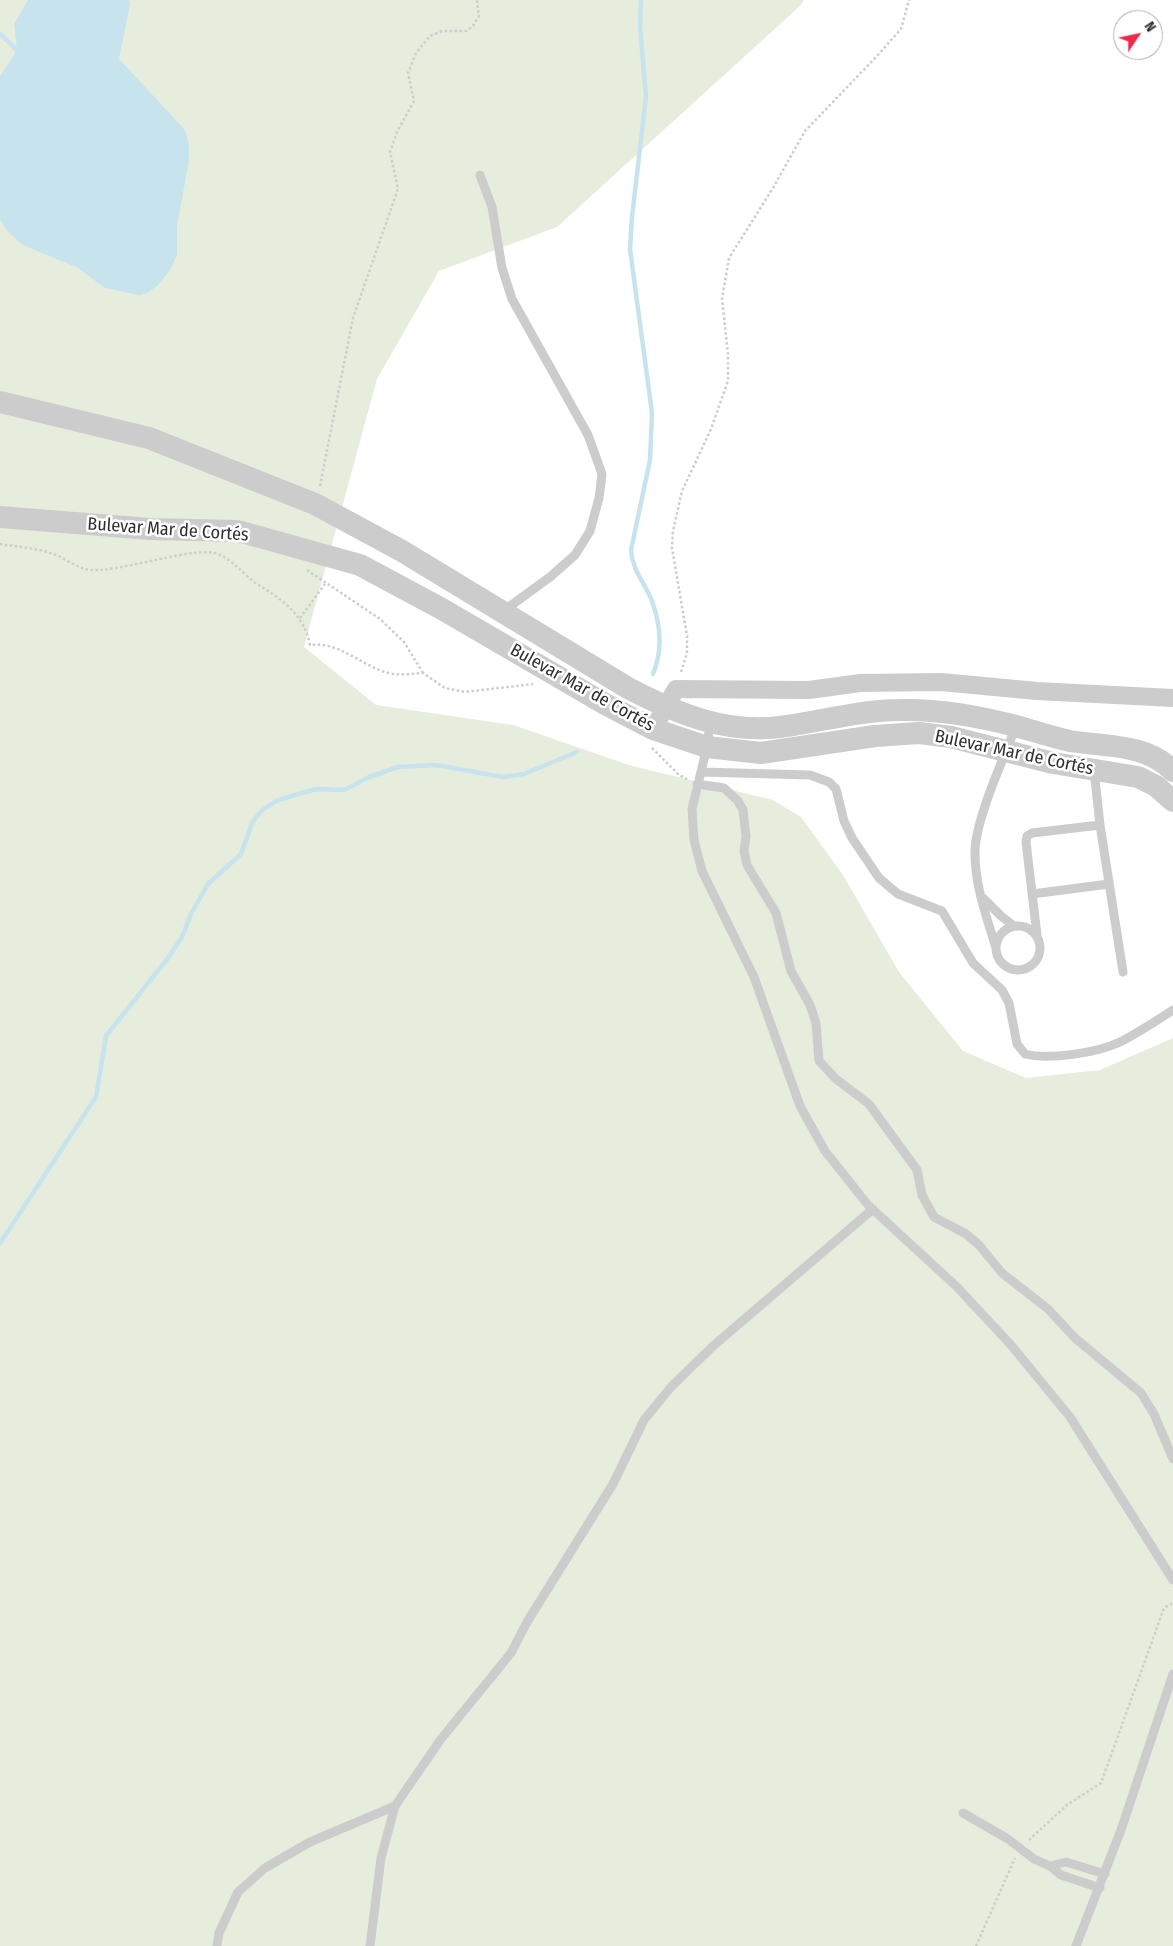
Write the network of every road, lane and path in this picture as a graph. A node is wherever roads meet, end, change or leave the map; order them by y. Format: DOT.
graph roads {
  1 [pos="477,0"];
  2 [pos="909,0"];
  3 [pos="480,175"];
  4 [pos="0,402"];
  5 [pos="315,504"];
  6 [pos="0,517"];
  7 [pos="0,544"];
  8 [pos="300,547"];
  9 [pos="325,584"];
  10 [pos="502,612"];
  11 [pos="300,618"];
  12 [pos="482,631"];
  13 [pos="423,673"];
  14 [pos="534,684"];
  15 [pos="671,698"];
  16 [pos="1173,698"];
  17 [pos="710,723"];
  18 [pos="1016,726"];
  19 [pos="653,729"];
  20 [pos="707,747"];
  21 [pos="1006,751"];
  22 [pos="1094,770"];
  23 [pos="1172,770"];
  24 [pos="701,772"];
  25 [pos="697,784"];
  26 [pos="1156,786"];
  27 [pos="1173,801"];
  28 [pos="1100,825"];
  29 [pos="1109,884"];
  30 [pos="1032,894"];
  31 [pos="982,896"];
  32 [pos="1014,926"];
  33 [pos="1037,935"];
  34 [pos="996,948"];
  35 [pos="1123,972"];
  36 [pos="1173,1010"];
  37 [pos="873,1210"];
  38 [pos="1173,1459"];
  39 [pos="1173,1580"];
  40 [pos="1173,1602"];
  41 [pos="1173,1674"];
  42 [pos="395,1806"];
  43 [pos="963,1813"];
  44 [pos="1020,1847"];
  45 [pos="1050,1866"];
  46 [pos="1105,1874"];
  47 [pos="1100,1888"];
  48 [pos="217,1946"];
  49 [pos="370,1946"];
  50 [pos="976,1946"];
  51 [pos="1076,1946"];
  1 -- 5 [label="path"];
  2 -- 15 [label="path"];
  3 -- 10 [label="lane"];
  4 -- 5 [label="street"];
  5 -- 10 [label="street"];
  6 -- 8 [label="street, Bulevar Mar de Cortés"];
  7 -- 11 [label="path"];
  8 -- 9 [label="path"];
  8 -- 12 [label="street, Bulevar Mar de Cortés"];
  9 -- 11 [label="path"];
  9 -- 13 [label="path"];
  10 -- 12 [label="street"];
  10 -- 15 [label="street"];
  11 -- 13 [label="path"];
  12 -- 19 [label="street, Bulevar Mar de Cortés"];
  13 -- 14 [label="path"];
  15 -- 16 [label="street"];
  15 -- 17 [label="street"];
  15 -- 19 [label="street"];
  17 -- 18 [label="street"];
  17 -- 20 [label="lane"];
  18 -- 21 [label="lane"];
  18 -- 23 [label="street"];
  19 -- 20 [label="street, Bulevar Mar de Cortés"];
  20 -- 21 [label="street, Bulevar Mar de Cortés"];
  20 -- 24 [label="lane"];
  21 -- 22 [label="street, Bulevar Mar de Cortés"];
  21 -- 31 [label="lane"];
  22 -- 26 [label="street, Bulevar Mar de Cortés"];
  22 -- 28 [label="lane"];
  23 -- 26 [label="street"];
  24 -- 25 [label="lane"];
  24 -- 36 [label="lane"];
  25 -- 37 [label="lane"];
  25 -- 38 [label="lane"];
  26 -- 27 [label="street, Bulevar Mar de Cortés"];
  28 -- 29 [label="lane"];
  28 -- 30 [label="lane"];
  29 -- 30 [label="lane"];
  29 -- 35 [label="lane"];
  30 -- 33 [label="lane"];
  31 -- 32 [label="lane"];
  31 -- 34 [label="lane"];
  32 -- 33 [label="lane"];
  32 -- 34 [label="lane"];
  33 -- 34 [label="lane"];
  37 -- 39 [label="lane"];
  37 -- 42 [label="lane"];
  40 -- 44 [label="path"];
  41 -- 46 [label="lane"];
  42 -- 48 [label="lane"];
  42 -- 49 [label="lane"];
  43 -- 44 [label="lane"];
  44 -- 45 [label="lane"];
  44 -- 50 [label="path"];
  45 -- 46 [label="lane"];
  45 -- 47 [label="lane"];
  46 -- 47 [label="lane"];
  47 -- 51 [label="lane"];
}
